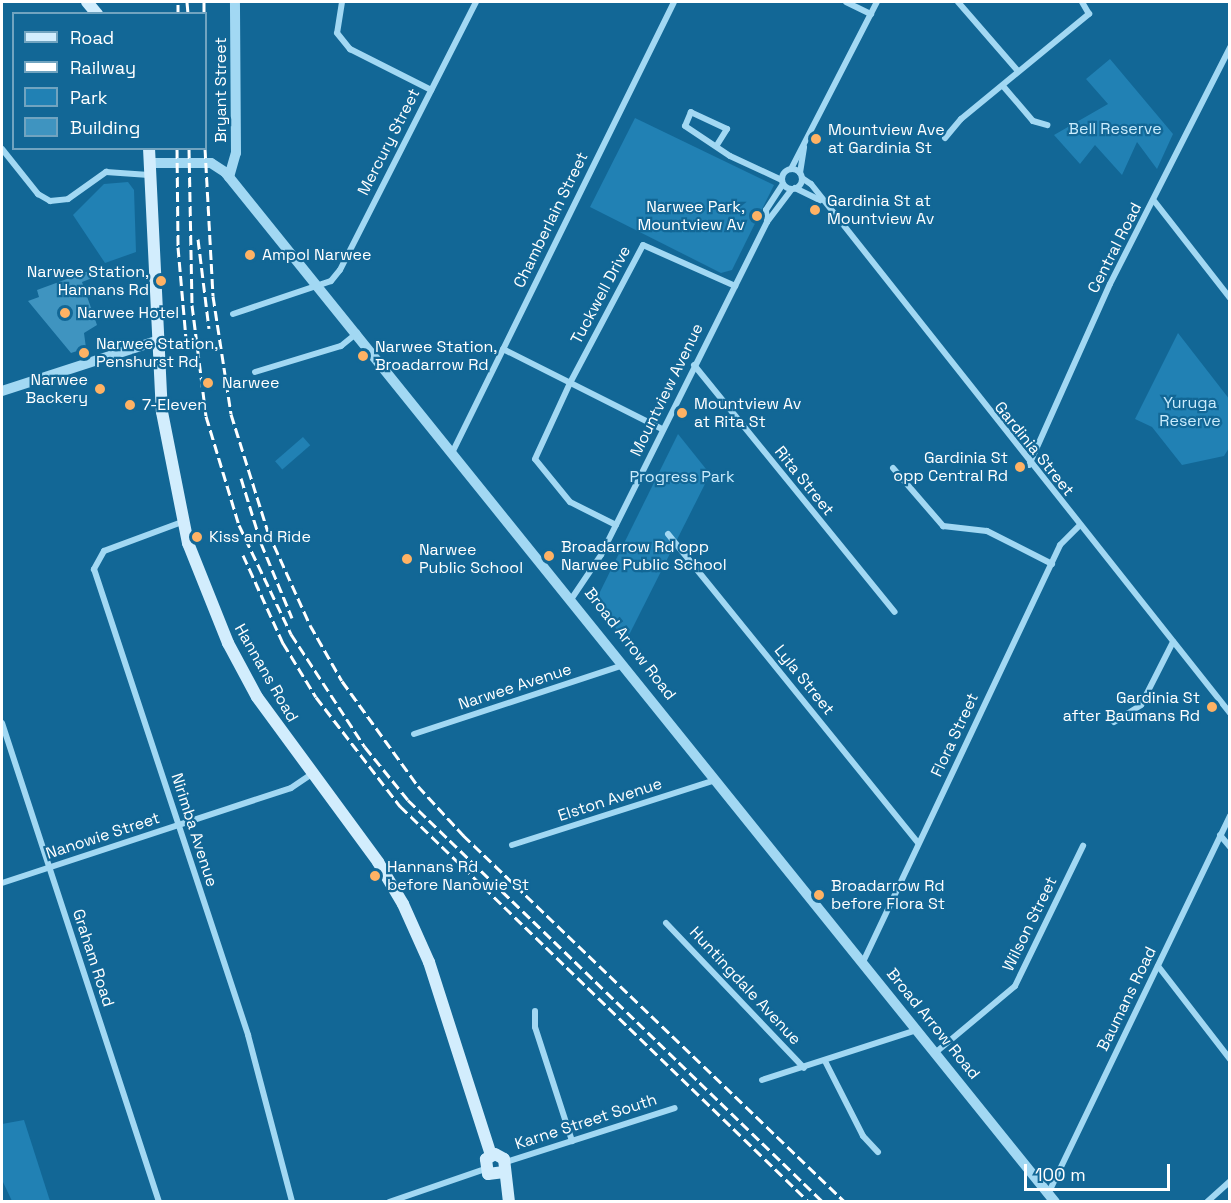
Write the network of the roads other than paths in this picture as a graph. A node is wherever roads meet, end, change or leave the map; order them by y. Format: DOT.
graph roads {
  1 [pos="235,2"];
  2 [pos="342,2"];
  3 [pos="476,2"];
  4 [pos="674,2"];
  5 [pos="846,2"];
  6 [pos="877,2"];
  7 [pos="958,2"];
  8 [pos="1082,2"];
  9 [pos="871,14"];
  10 [pos="1230,47"];
  11 [pos="1018,71"];
  12 [pos="1003,86"];
  13 [pos="431,90"];
  14 [pos="1047,125"];
  15 [pos="945,138"];
  16 [pos="717,146"];
  17 [pos="805,146"];
  18 [pos="2,149"];
  19 [pos="148,150"];
  20 [pos="149,169"];
  21 [pos="791,169"];
  22 [pos="801,176"];
  23 [pos="229,177"];
  24 [pos="782,182"];
  25 [pos="793,188"];
  26 [pos="820,200"];
  27 [pos="1155,202"];
  28 [pos="767,222"];
  29 [pos="317,285"];
  30 [pos="735,286"];
  31 [pos="1230,298"];
  32 [pos="233,314"];
  33 [pos="357,333"];
  34 [pos="156,341"];
  35 [pos="503,349"];
  36 [pos="694,364"];
  37 [pos="255,372"];
  38 [pos="570,383"];
  39 [pos="2,392"];
  40 [pos="662,429"];
  41 [pos="453,451"];
  42 [pos="1029,465"];
  43 [pos="893,468"];
  44 [pos="182,522"];
  45 [pos="616,525"];
  46 [pos="1079,526"];
  47 [pos="668,534"];
  48 [pos="1052,564"];
  49 [pos="572,598"];
  50 [pos="895,612"];
  51 [pos="1173,642"];
  52 [pos="625,665"];
  53 [pos="1230,713"];
  54 [pos="1114,722"];
  55 [pos="2,723"];
  56 [pos="414,734"];
  57 [pos="312,774"];
  58 [pos="717,780"];
  59 [pos="1230,815"];
  60 [pos="179,825"];
  61 [pos="1220,835"];
  62 [pos="918,843"];
  63 [pos="512,845"];
  64 [pos="1083,846"];
  65 [pos="1230,847"];
  66 [pos="49,868"];
  67 [pos="2,883"];
  68 [pos="666,923"];
  69 [pos="862,962"];
  70 [pos="1158,966"];
  71 [pos="535,1011"];
  72 [pos="918,1030"];
  73 [pos="935,1053"];
  74 [pos="1230,1059"];
  75 [pos="825,1061"];
  76 [pos="804,1068"];
  77 [pos="762,1080"];
  78 [pos="675,1108"];
  79 [pos="572,1141"];
  80 [pos="878,1152"];
  81 [pos="497,1170"];
  82 [pos="1230,1181"];
  83 [pos="1052,1198"];
  84 [pos="159,1202"];
  85 [pos="292,1202"];
  86 [pos="389,1202"];
  87 [pos="508,1202"];
  88 [pos="1207,1202"];
  1 -- 23 [label="street, Bryant Street"];
  2 -- 13 [label="street"];
  3 -- 13 [label="street, Mercury Street"];
  4 -- 35 [label="street, Chamberlain Street"];
  5 -- 9 [label="street"];
  6 -- 9 [label="street"];
  7 -- 11 [label="street"];
  8 -- 11 [label="street"];
  9 -- 17 [label="street"];
  10 -- 27 [label="street, Central Road"];
  11 -- 12 [label="street"];
  12 -- 14 [label="street"];
  12 -- 15 [label="street"];
  13 -- 29 [label="street, Mercury Street"];
  16 -- 16 [label="street, Gardinia Street"];
  16 -- 24 [label="street, Gardinia Street"];
  17 -- 21 [label="street"];
  17 -- 22 [label="street"];
  18 -- 20 [label="street"];
  19 -- 20 [label="main road, Hannans Road"];
  20 -- 23 [label="street, Broad Arrow Road"];
  20 -- 34 [label="main road, Hannans Road"];
  21 -- 22 [label="street"];
  21 -- 24 [label="street, Mountview Avenue"];
  22 -- 25 [label="street, Mountview Avenue"];
  22 -- 26 [label="street, Gardinia Street"];
  23 -- 29 [label="street, Broad Arrow Road"];
  24 -- 25 [label="street, Gardinia Street"];
  24 -- 28 [label="street, Mountview Avenue"];
  25 -- 26 [label="street, Gardinia Street"];
  25 -- 28 [label="street, Mountview Avenue"];
  26 -- 42 [label="street, Gardinia Street"];
  27 -- 31 [label="street"];
  27 -- 42 [label="street, Central Road"];
  28 -- 30 [label="street, Mountview Avenue"];
  29 -- 32 [label="street, Mercury Street"];
  29 -- 33 [label="street, Broad Arrow Road"];
  30 -- 36 [label="street, Mountview Avenue"];
  30 -- 38 [label="street, Tuckwell Drive"];
  33 -- 37 [label="street"];
  33 -- 41 [label="street, Broad Arrow Road"];
  34 -- 39 [label="street"];
  34 -- 44 [label="main road, Hannans Road"];
  35 -- 38 [label="street"];
  35 -- 41 [label="street, Chamberlain Street"];
  36 -- 40 [label="street, Mountview Avenue"];
  36 -- 50 [label="street, Rita Street"];
  38 -- 40 [label="street"];
  38 -- 45 [label="street"];
  40 -- 45 [label="street, Mountview Avenue"];
  41 -- 49 [label="street, Broad Arrow Road"];
  42 -- 46 [label="street, Gardinia Street"];
  43 -- 48 [label="street"];
  44 -- 57 [label="main road, Hannans Road"];
  44 -- 60 [label="street, Nirimba Avenue"];
  45 -- 49 [label="street, Mountview Avenue"];
  46 -- 48 [label="street, Flora Street"];
  46 -- 51 [label="street, Gardinia Street"];
  47 -- 62 [label="street, Lyla Street"];
  48 -- 62 [label="street, Flora Street"];
  49 -- 52 [label="street, Broad Arrow Road"];
  51 -- 53 [label="street, Gardinia Street"];
  51 -- 54 [label="street"];
  52 -- 56 [label="street, Narwee Avenue"];
  52 -- 58 [label="street, Broad Arrow Road"];
  55 -- 66 [label="street, Graham Road"];
  57 -- 60 [label="street, Nanowie Street"];
  57 -- 81 [label="main road, Hannans Road"];
  58 -- 63 [label="street, Elston Avenue"];
  58 -- 69 [label="street, Broad Arrow Road"];
  59 -- 61 [label="street, Baumans Road"];
  60 -- 66 [label="street, Nanowie Street"];
  60 -- 85 [label="street, Nirimba Avenue"];
  61 -- 65 [label="street"];
  61 -- 70 [label="street, Baumans Road"];
  62 -- 69 [label="street, Flora Street"];
  64 -- 73 [label="street, Wilson Street"];
  66 -- 67 [label="street, Nanowie Street"];
  66 -- 84 [label="street, Graham Road"];
  68 -- 76 [label="street, Huntingdale Avenue"];
  69 -- 72 [label="street, Broad Arrow Road"];
  70 -- 74 [label="street"];
  70 -- 83 [label="street, Baumans Road"];
  71 -- 79 [label="street"];
  72 -- 73 [label="street, Broad Arrow Road"];
  72 -- 75 [label="street"];
  73 -- 83 [label="street, Broad Arrow Road"];
  75 -- 76 [label="street"];
  75 -- 80 [label="street"];
  76 -- 77 [label="street"];
  78 -- 79 [label="street, Karne Street South"];
  79 -- 81 [label="street, Karne Street South"];
  81 -- 86 [label="street, Karne Street South"];
  81 -- 87 [label="main road"];
  82 -- 88 [label="street"];
}
